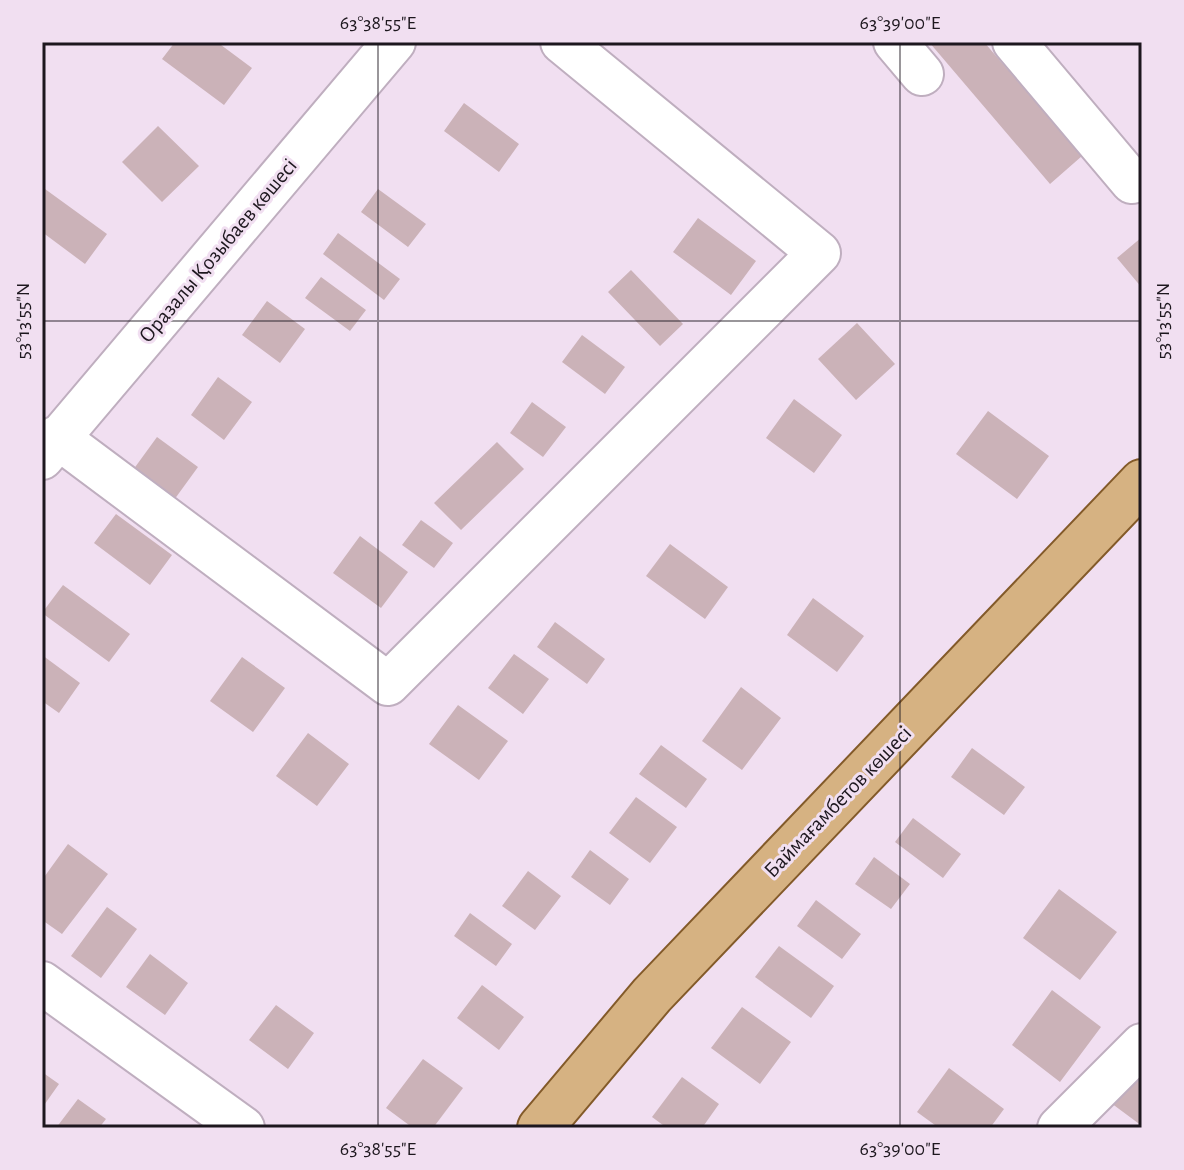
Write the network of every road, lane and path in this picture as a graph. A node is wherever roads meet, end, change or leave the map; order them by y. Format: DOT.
graph roads {
  1 [pos="394,42"];
  2 [pos="562,42"];
  3 [pos="895,42"];
  4 [pos="1014,42"];
  5 [pos="922,74"];
  6 [pos="1132,182"];
  7 [pos="50,448"];
  8 [pos="1142,482"];
  9 [pos="42,983"];
  10 [pos="1142,1045"];
  11 [pos="243,1128"];
  12 [pos="540,1128"];
  13 [pos="1059,1128"];
  1 -- 7 [label="street, Оразалы Қозыбаев көшесі"];
  2 -- 7 [label="street"];
  3 -- 5 [label="street"];
  4 -- 6 [label="street"];
  8 -- 12 [label="main road, Баймағамбетов көшесі"];
  9 -- 11 [label="street"];
  10 -- 13 [label="street"];
}
